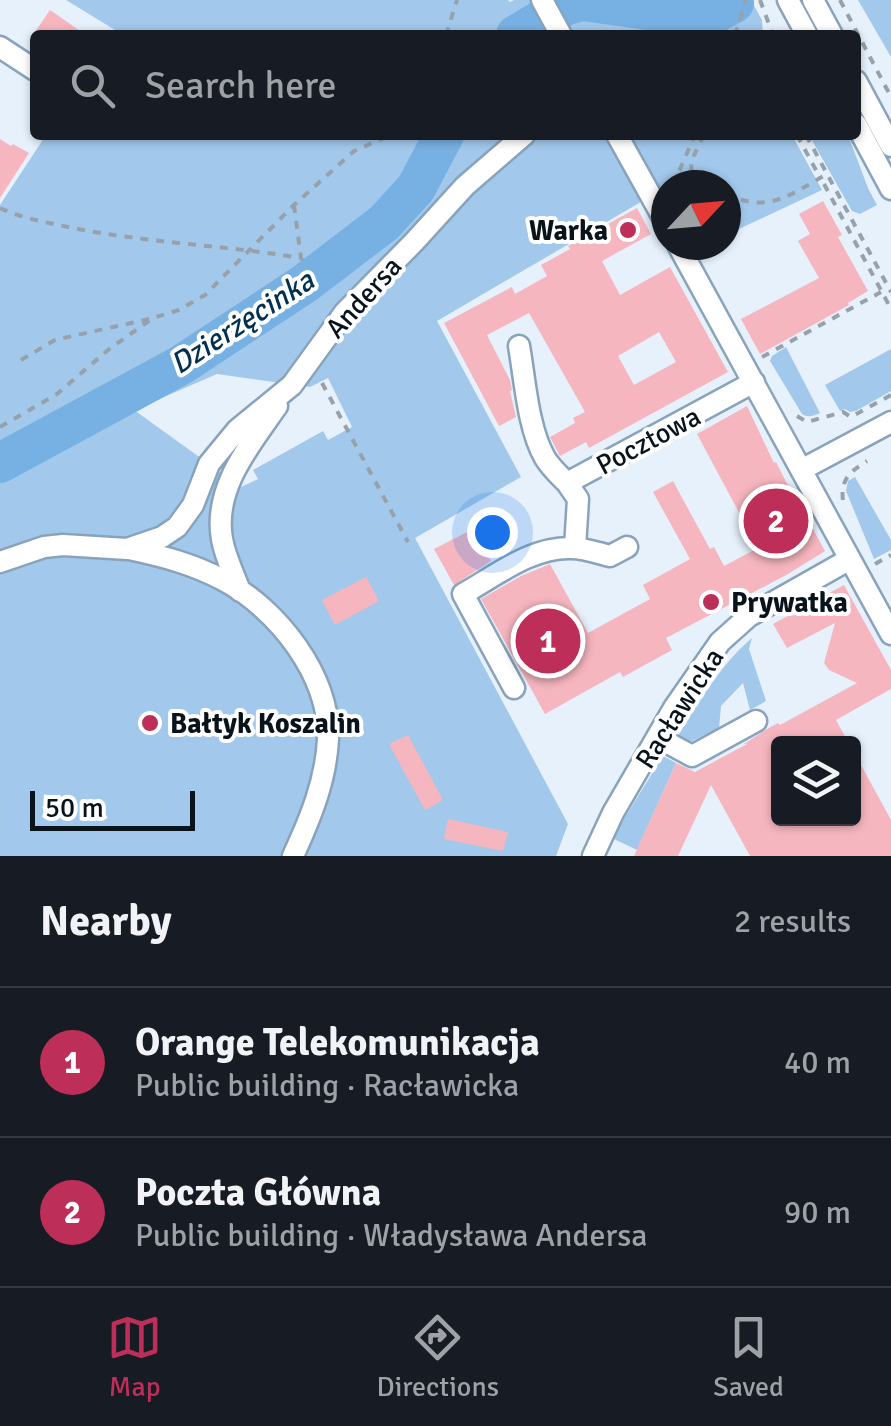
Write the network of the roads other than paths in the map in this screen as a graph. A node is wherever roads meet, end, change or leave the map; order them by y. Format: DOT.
graph roads {
  1 [pos="542,0"];
  2 [pos="788,0"];
  3 [pos="813,0"];
  4 [pos="558,30"];
  5 [pos="804,30"];
  6 [pos="829,30"];
  7 [pos="0,47"];
  8 [pos="30,67"];
  9 [pos="861,90"];
  10 [pos="861,133"];
  11 [pos="518,140"];
  12 [pos="620,140"];
  13 [pos="891,146"];
  14 [pos="891,189"];
  15 [pos="651,196"];
  16 [pos="686,260"];
  17 [pos="519,346"];
  18 [pos="754,382"];
  19 [pos="292,385"];
  20 [pos="891,422"];
  21 [pos="802,470"];
  22 [pos="228,483"];
  23 [pos="566,484"];
  24 [pos="185,518"];
  25 [pos="626,547"];
  26 [pos="575,548"];
  27 [pos="127,549"];
  28 [pos="0,562"];
  29 [pos="860,563"];
  30 [pos="240,590"];
  31 [pos="891,634"];
  32 [pos="514,688"];
  33 [pos="756,721"];
  34 [pos="657,737"];
  35 [pos="293,856"];
  36 [pos="592,856"];
  1 -- 4 [label="street"];
  2 -- 5 [label="street"];
  3 -- 6 [label="street"];
  7 -- 8 [label="street"];
  9 -- 13 [label="street"];
  10 -- 14 [label="street"];
  11 -- 19 [label="street, Andersa"];
  12 -- 15 [label="street"];
  16 -- 18 [label="street"];
  17 -- 23 [label="street, Pocztowa"];
  18 -- 21 [label="street"];
  18 -- 23 [label="street, Pocztowa"];
  19 -- 22 [label="street"];
  19 -- 24 [label="street, Andersa"];
  20 -- 21 [label="street"];
  21 -- 29 [label="street"];
  22 -- 24 [label="street"];
  22 -- 30 [label="street"];
  23 -- 26 [label="street"];
  24 -- 27 [label="street"];
  25 -- 26 [label="street"];
  26 -- 32 [label="street"];
  27 -- 28 [label="street"];
  27 -- 30 [label="street"];
  29 -- 31 [label="street"];
  29 -- 34 [label="street, Racławicka"];
  30 -- 35 [label="street"];
  33 -- 34 [label="street"];
  34 -- 36 [label="street, Racławicka"];
}
